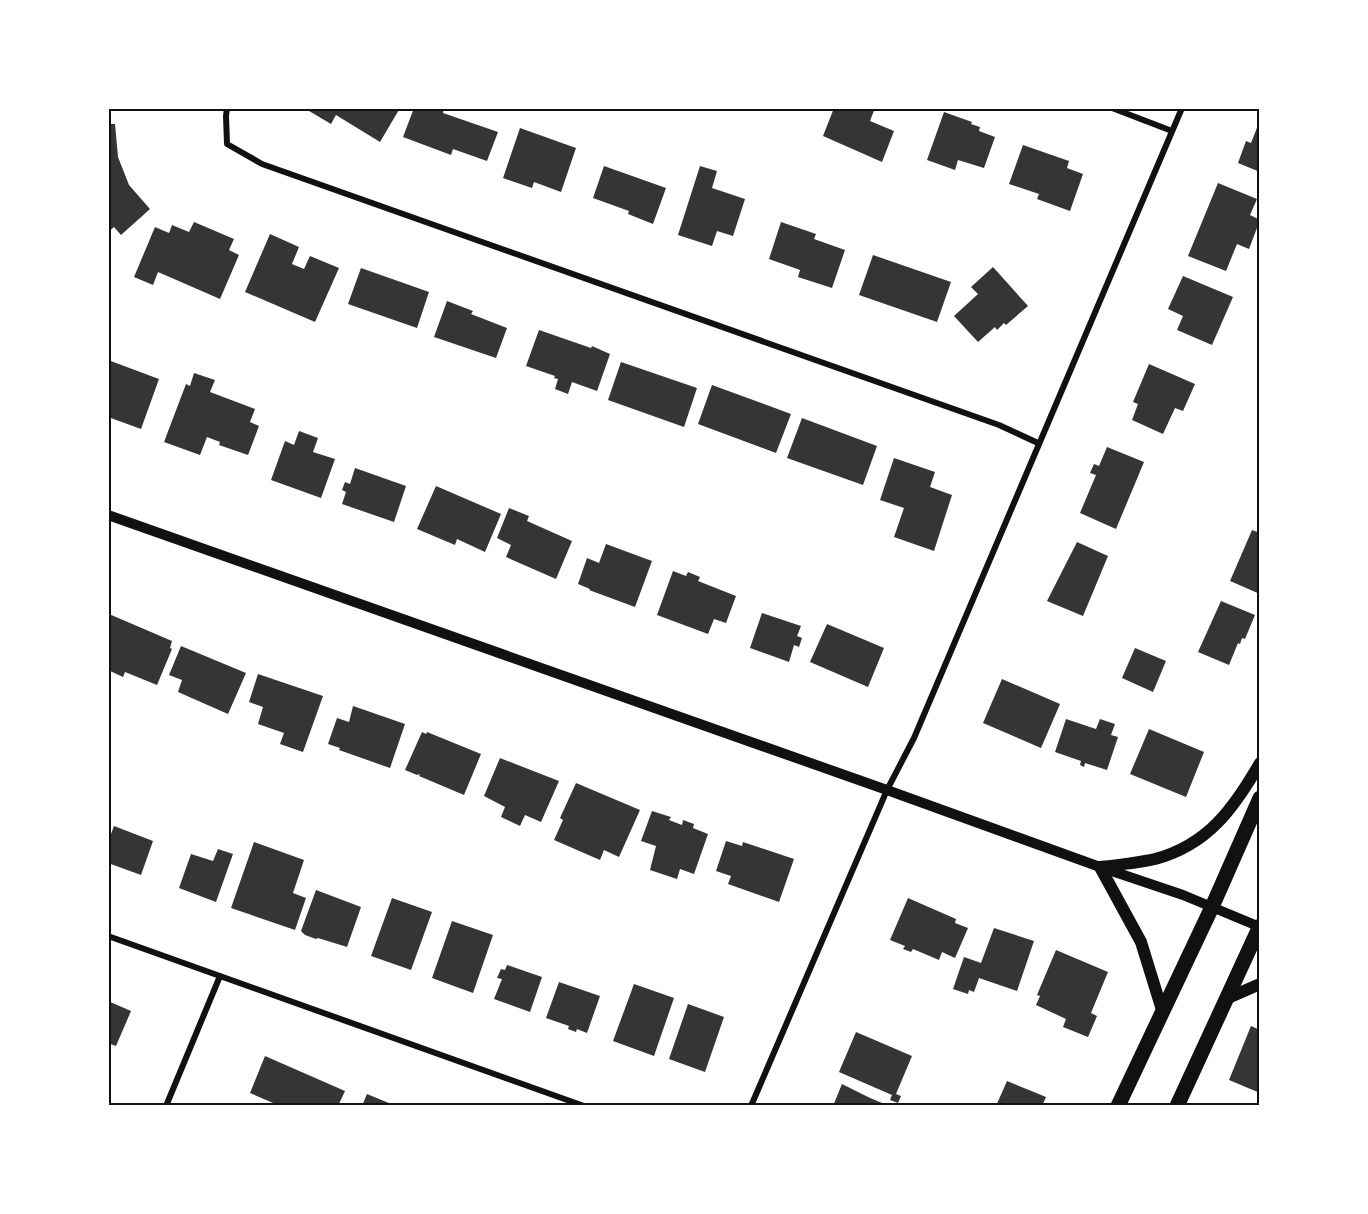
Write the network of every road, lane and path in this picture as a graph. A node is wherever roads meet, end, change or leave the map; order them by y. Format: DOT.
graph roads {
  1 [pos="227,108"];
  2 [pos="1112,108"];
  3 [pos="1182,108"];
  4 [pos="1172,131"];
  5 [pos="1038,443"];
  6 [pos="108,515"];
  7 [pos="1260,763"];
  8 [pos="887,790"];
  9 [pos="1260,798"];
  10 [pos="1100,867"];
  11 [pos="1212,907"];
  12 [pos="1260,926"];
  13 [pos="108,936"];
  14 [pos="220,976"];
  15 [pos="1260,984"];
  16 [pos="1228,998"];
  17 [pos="1162,1010"];
  18 [pos="166,1106"];
  19 [pos="584,1106"];
  20 [pos="751,1106"];
  21 [pos="1118,1106"];
  22 [pos="1177,1106"];
  1 -- 5 [label="street"];
  2 -- 4 [label="street"];
  3 -- 4 [label="street"];
  4 -- 5 [label="street"];
  5 -- 8 [label="street"];
  6 -- 8 [label="street"];
  7 -- 10 [label="main road"];
  8 -- 10 [label="street"];
  8 -- 20 [label="street"];
  9 -- 11 [label="main road"];
  10 -- 11 [label="street"];
  10 -- 17 [label="main road"];
  11 -- 12 [label="street"];
  11 -- 17 [label="main road"];
  12 -- 16 [label="main road"];
  13 -- 14 [label="street"];
  14 -- 18 [label="street"];
  14 -- 19 [label="street"];
  15 -- 16 [label="main road"];
  16 -- 22 [label="main road"];
  17 -- 21 [label="main road"];
}
